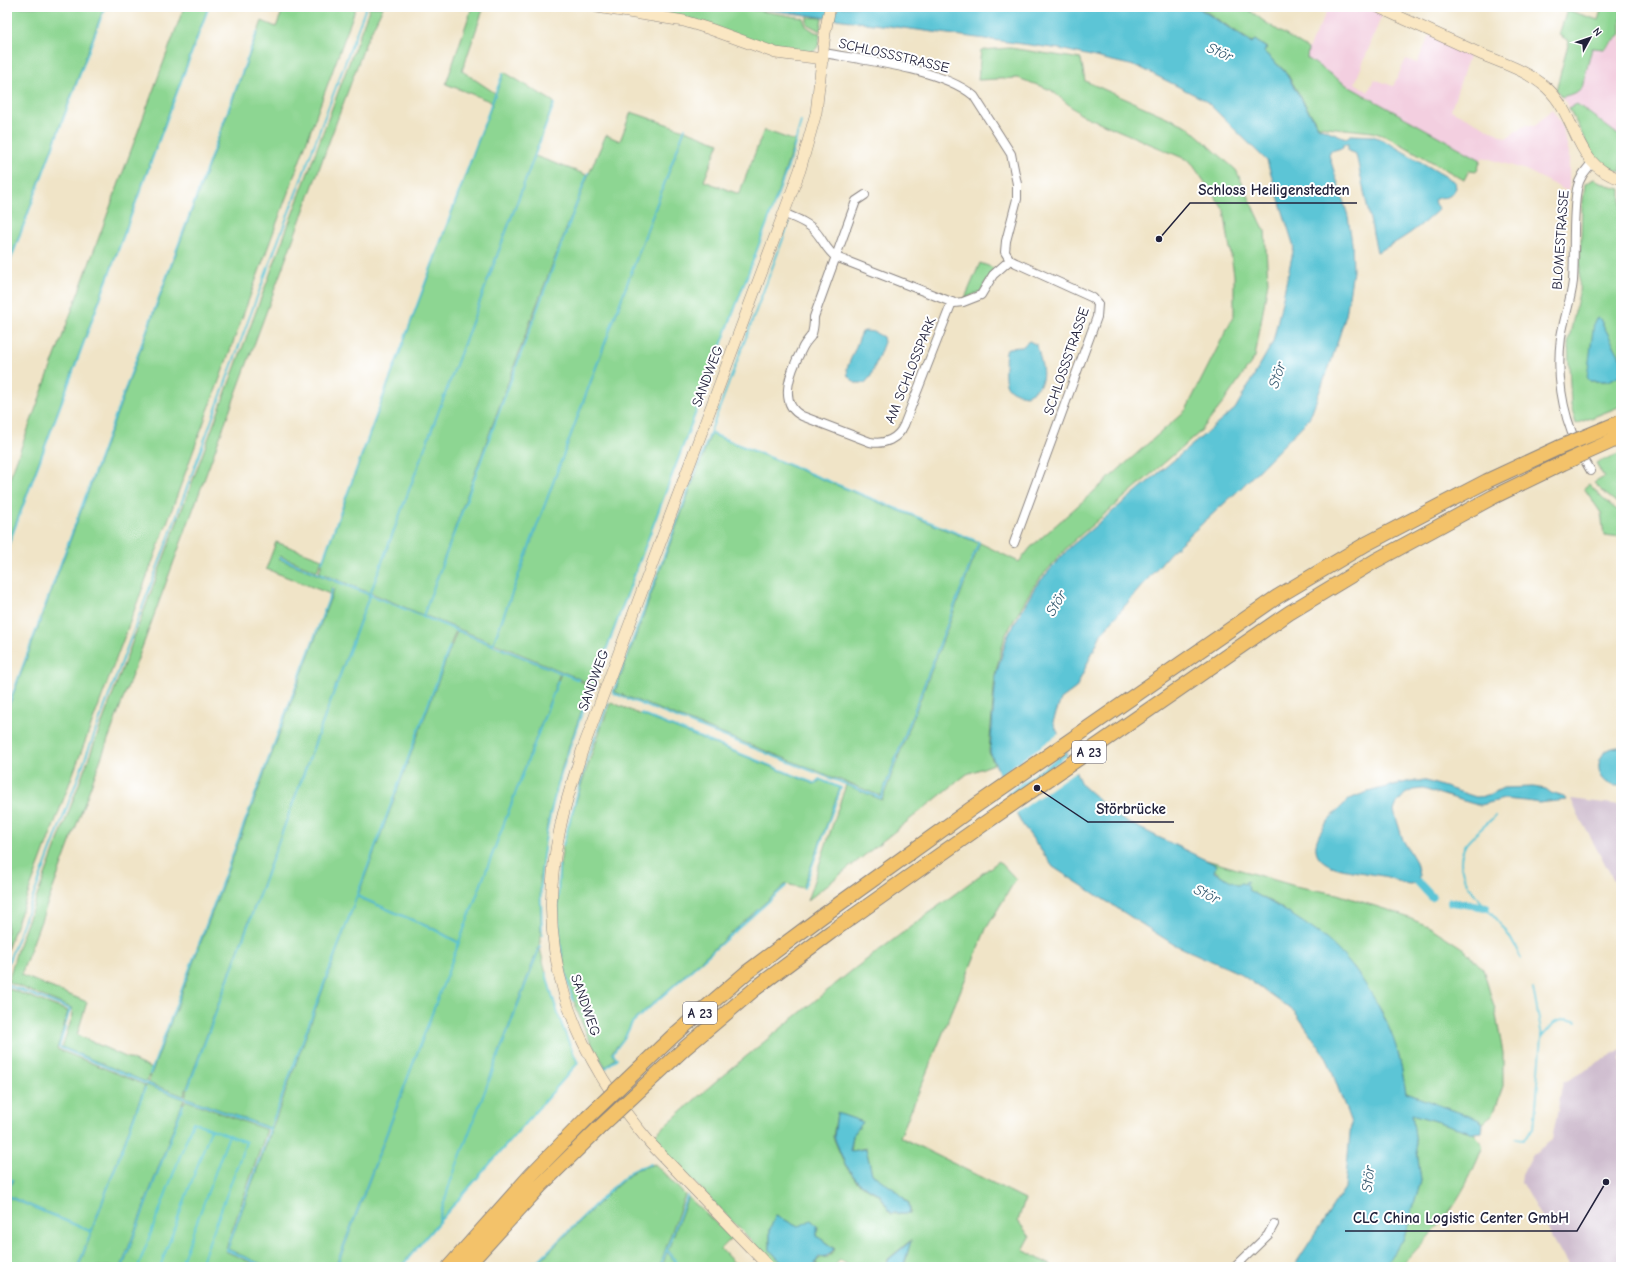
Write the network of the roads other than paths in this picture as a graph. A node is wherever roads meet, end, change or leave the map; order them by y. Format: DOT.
graph roads {
  1 [pos="597,7"];
  2 [pos="830,7"];
  3 [pos="1378,7"];
  4 [pos="823,56"];
  5 [pos="1592,163"];
  6 [pos="1621,179"];
  7 [pos="865,195"];
  8 [pos="785,214"];
  9 [pos="836,257"];
  10 [pos="1010,260"];
  11 [pos="952,302"];
  12 [pos="1621,422"];
  13 [pos="1621,437"];
  14 [pos="1591,471"];
  15 [pos="1014,543"];
  16 [pos="1274,1224"];
  17 [pos="449,1267"];
  18 [pos="466,1267"];
  19 [pos="769,1267"];
  20 [pos="1235,1267"];
  1 -- 4 [label="street"];
  2 -- 4 [label="street, SANDWEG"];
  3 -- 5 [label="street"];
  4 -- 8 [label="street, SANDWEG"];
  4 -- 10 [label="street, SCHLOSSSTRASSE"];
  5 -- 6 [label="street"];
  5 -- 14 [label="street, BLOMESTRASSE"];
  7 -- 9 [label="street, AM SCHLOSSPARK"];
  8 -- 9 [label="street"];
  8 -- 19 [label="street, SANDWEG"];
  9 -- 11 [label="street"];
  9 -- 11 [label="street, AM SCHLOSSPARK"];
  10 -- 11 [label="street"];
  10 -- 15 [label="street, SCHLOSSSTRASSE"];
  12 -- 17 [label="highway, A 23, bridge"];
  13 -- 18 [label="highway, A 23, bridge"];
  16 -- 20 [label="street"];
}
